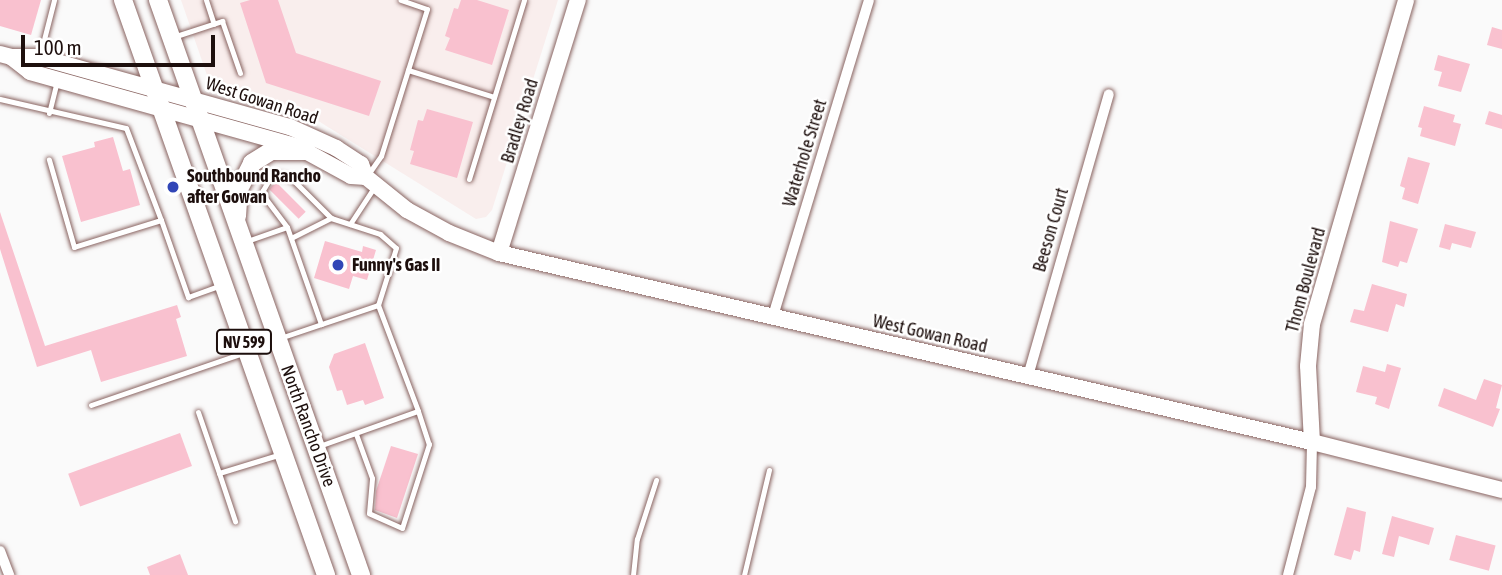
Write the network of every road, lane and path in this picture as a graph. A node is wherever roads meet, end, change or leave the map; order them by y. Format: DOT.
graph roads {
  1 [pos="54,0"];
  2 [pos="123,0"];
  3 [pos="158,0"];
  4 [pos="206,0"];
  5 [pos="401,0"];
  6 [pos="430,0"];
  7 [pos="524,0"];
  8 [pos="578,0"];
  9 [pos="869,0"];
  10 [pos="1406,0"];
  11 [pos="427,9"];
  12 [pos="214,24"];
  13 [pos="171,38"];
  14 [pos="6,56"];
  15 [pos="39,57"];
  16 [pos="408,70"];
  17 [pos="240,73"];
  18 [pos="57,79"];
  19 [pos="155,88"];
  20 [pos="1109,94"];
  21 [pos="494,97"];
  22 [pos="190,98"];
  23 [pos="0,99"];
  24 [pos="162,108"];
  25 [pos="49,113"];
  26 [pos="198,120"];
  27 [pos="307,151"];
  28 [pos="49,160"];
  29 [pos="469,179"];
  30 [pos="371,181"];
  31 [pos="331,218"];
  32 [pos="161,220"];
  33 [pos="237,223"];
  34 [pos="350,224"];
  35 [pos="287,228"];
  36 [pos="291,238"];
  37 [pos="244,242"];
  38 [pos="499,253"];
  39 [pos="224,285"];
  40 [pos="378,305"];
  41 [pos="773,316"];
  42 [pos="321,324"];
  43 [pos="277,339"];
  44 [pos="247,352"];
  45 [pos="1028,376"];
  46 [pos="91,405"];
  47 [pos="418,411"];
  48 [pos="198,412"];
  49 [pos="356,434"];
  50 [pos="1312,442"];
  51 [pos="316,447"];
  52 [pos="283,454"];
  53 [pos="769,470"];
  54 [pos="219,473"];
  55 [pos="656,480"];
  56 [pos="1502,490"];
  57 [pos="235,521"];
  58 [pos="0,551"];
  59 [pos="9,575"];
  60 [pos="326,575"];
  61 [pos="361,575"];
  62 [pos="633,575"];
  63 [pos="744,575"];
  64 [pos="1288,575"];
  1 -- 15 [label="lane"];
  2 -- 19 [label="main road, North Rancho Drive / NV 599"];
  3 -- 13 [label="main road, North Rancho Drive / NV 599"];
  4 -- 12 [label="lane"];
  5 -- 11 [label="lane"];
  6 -- 11 [label="lane"];
  7 -- 21 [label="lane"];
  8 -- 38 [label="street, Bradley Road"];
  9 -- 41 [label="street, Waterhole Street"];
  10 -- 50 [label="street, Thom Boulevard"];
  11 -- 16 [label="lane"];
  12 -- 13 [label="lane"];
  12 -- 17 [label="lane"];
  13 -- 22 [label="main road, North Rancho Drive / NV 599"];
  14 -- 15 [label="street, West Gowan Road"];
  14 -- 18 [label="street, West Gowan Road"];
  15 -- 19 [label="street, West Gowan Road"];
  16 -- 21 [label="lane"];
  16 -- 30 [label="lane"];
  18 -- 24 [label="street, West Gowan Road"];
  18 -- 25 [label="lane"];
  19 -- 22 [label="street, West Gowan Road"];
  19 -- 24 [label="main road, North Rancho Drive / NV 599"];
  20 -- 45 [label="street, Beeson Court"];
  21 -- 29 [label="lane"];
  22 -- 26 [label="main road, North Rancho Drive / NV 599"];
  22 -- 30 [label="street, West Gowan Road"];
  23 -- 25 [label="lane"];
  24 -- 26 [label="street, West Gowan Road"];
  24 -- 39 [label="main road, North Rancho Drive / NV 599"];
  25 -- 32 [label="lane"];
  26 -- 27 [label="street, West Gowan Road"];
  26 -- 33 [label="main road, North Rancho Drive / NV 599"];
  27 -- 30 [label="street, West Gowan Road"];
  27 -- 33 [label="main road"];
  28 -- 32 [label="lane"];
  30 -- 34 [label="lane"];
  30 -- 38 [label="street, West Gowan Road"];
  31 -- 34 [label="lane"];
  31 -- 35 [label="lane"];
  31 -- 36 [label="lane"];
  32 -- 39 [label="lane"];
  33 -- 37 [label="main road, North Rancho Drive / NV 599"];
  34 -- 40 [label="lane"];
  35 -- 36 [label="lane"];
  35 -- 37 [label="lane"];
  36 -- 42 [label="lane"];
  37 -- 43 [label="main road, North Rancho Drive / NV 599"];
  38 -- 41 [label="street, West Gowan Road"];
  39 -- 44 [label="main road, North Rancho Drive / NV 599"];
  40 -- 42 [label="lane"];
  40 -- 47 [label="lane"];
  41 -- 45 [label="street, West Gowan Road"];
  42 -- 43 [label="lane"];
  43 -- 51 [label="main road, North Rancho Drive / NV 599"];
  44 -- 46 [label="lane"];
  44 -- 52 [label="main road, North Rancho Drive / NV 599"];
  45 -- 50 [label="street, West Gowan Road"];
  47 -- 49 [label="lane"];
  47 -- 49 [label="lane"];
  48 -- 54 [label="lane"];
  49 -- 51 [label="lane"];
  50 -- 56 [label="street, West Gowan Road"];
  50 -- 64 [label="street, Thom Boulevard"];
  51 -- 61 [label="main road, North Rancho Drive / NV 599"];
  52 -- 54 [label="lane"];
  52 -- 60 [label="main road, North Rancho Drive / NV 599"];
  53 -- 63 [label="lane"];
  54 -- 57 [label="lane"];
  55 -- 62 [label="lane"];
  58 -- 59 [label="street"];
}
